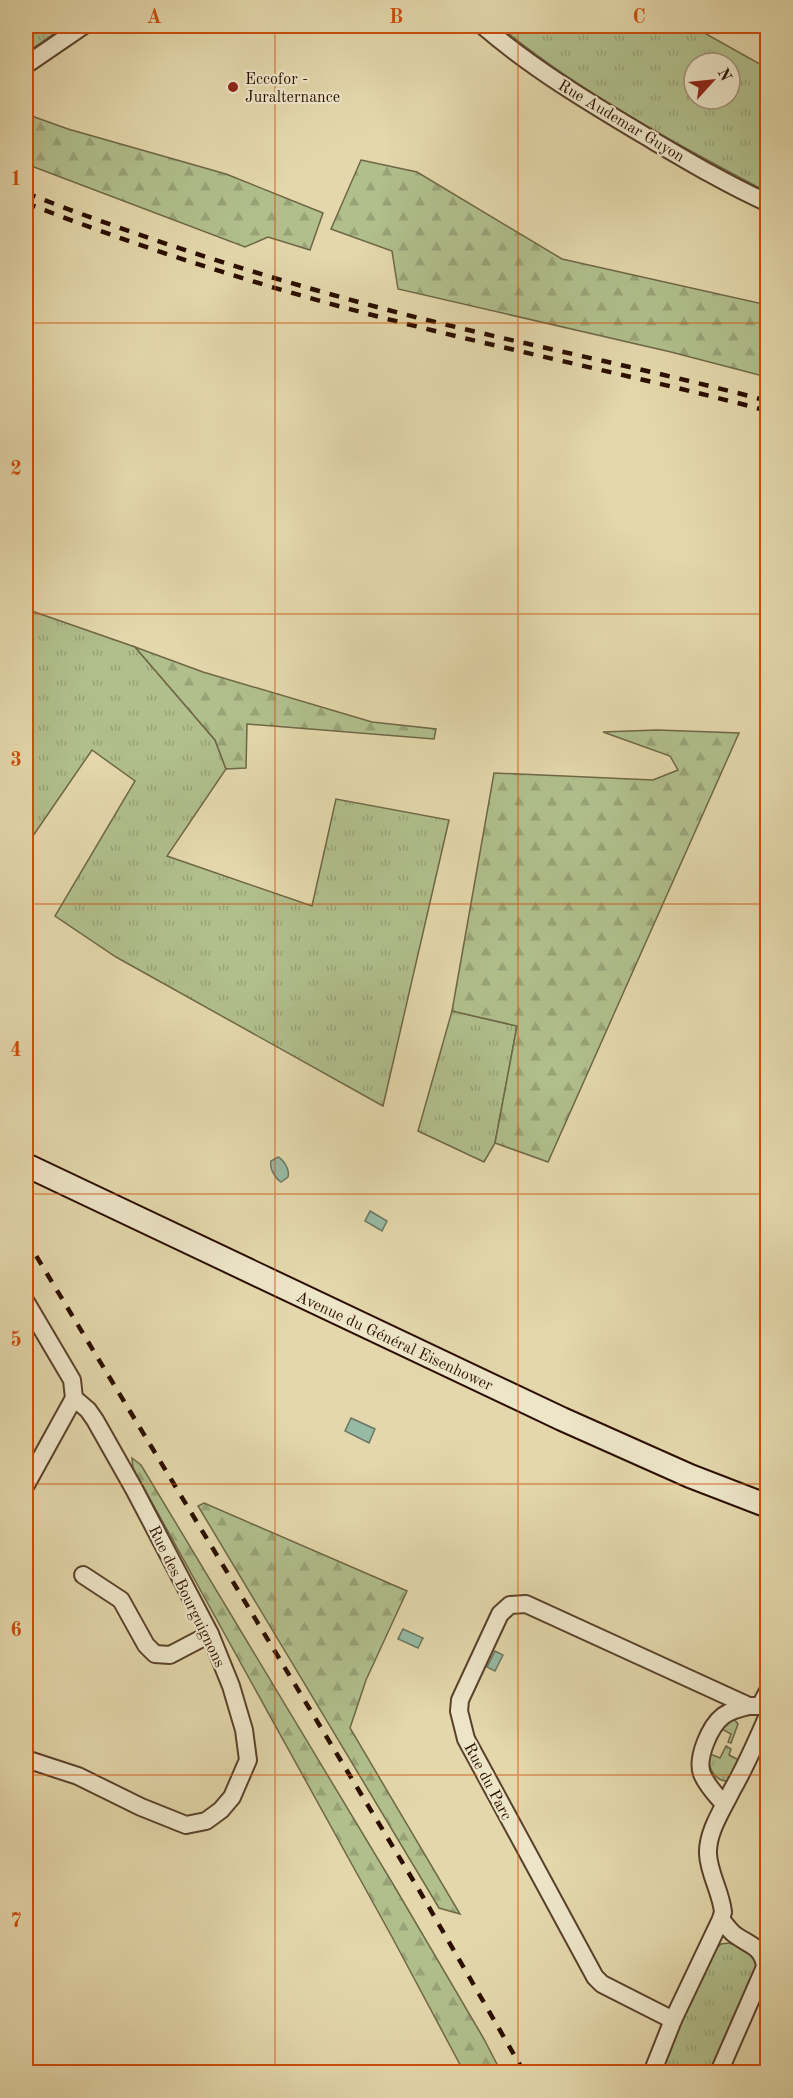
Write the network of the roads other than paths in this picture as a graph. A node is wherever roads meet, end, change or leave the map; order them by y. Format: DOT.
graph roads {
  1 [pos="83,26"];
  2 [pos="483,26"];
  3 [pos="26,65"];
  4 [pos="768,203"];
  5 [pos="26,1165"];
  6 [pos="26,1302"];
  7 [pos="74,1398"];
  8 [pos="26,1485"];
  9 [pos="768,1506"];
  10 [pos="83,1575"];
  11 [pos="210,1634"];
  12 [pos="762,1705"];
  13 [pos="26,1759"];
  14 [pos="724,1804"];
  15 [pos="721,1919"];
  16 [pos="673,2020"];
  17 [pos="654,2073"];
  18 [pos="719,2073"];
  1 -- 3 [label="street"];
  2 -- 4 [label="street, Rue Audemar Guyon"];
  5 -- 9 [label="main road, Avenue du Général Eisenhower"];
  6 -- 7 [label="street"];
  7 -- 8 [label="street"];
  7 -- 11 [label="street, Rue des Bourguignons"];
  10 -- 11 [label="street"];
  11 -- 13 [label="street, Rue des Bourguignons"];
  12 -- 14 [label="street"];
  12 -- 14 [label="street"];
  12 -- 16 [label="street, Rue du Parc"];
  14 -- 15 [label="street"];
  15 -- 16 [label="street"];
  15 -- 18 [label="street"];
  16 -- 17 [label="street"];
}
